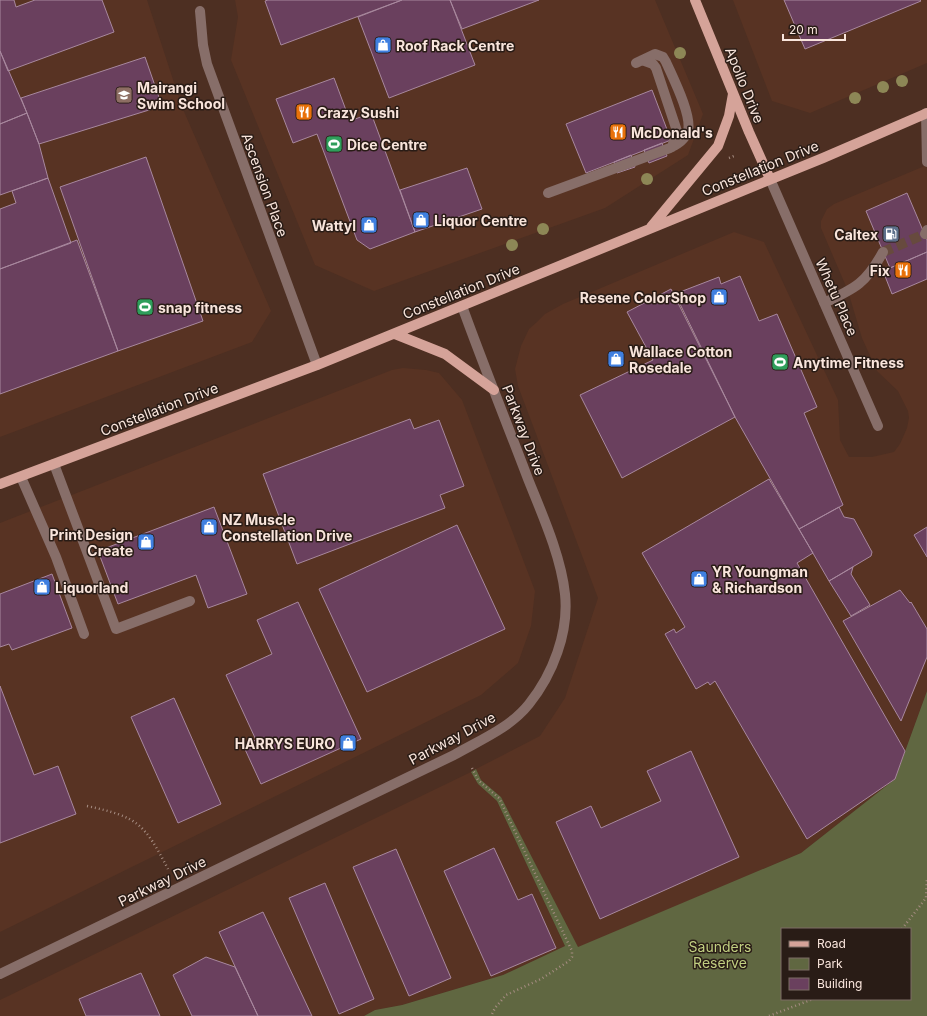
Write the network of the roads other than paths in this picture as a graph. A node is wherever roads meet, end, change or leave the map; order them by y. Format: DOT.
graph roads {
  1 [pos="695,0"];
  2 [pos="200,11"];
  3 [pos="639,62"];
  4 [pos="733,94"];
  5 [pos="926,113"];
  6 [pos="927,162"];
  7 [pos="770,179"];
  8 [pos="548,193"];
  9 [pos="650,229"];
  10 [pos="883,252"];
  11 [pos="824,303"];
  12 [pos="462,306"];
  13 [pos="395,334"];
  14 [pos="317,365"];
  15 [pos="494,390"];
  16 [pos="878,426"];
  17 [pos="54,464"];
  18 [pos="21,477"];
  19 [pos="0,484"];
  20 [pos="190,601"];
  21 [pos="84,634"];
  22 [pos="0,974"];
  1 -- 4 [label="main road, Apollo Drive"];
  2 -- 14 [label="street, Ascension Place"];
  3 -- 8 [label="street"];
  4 -- 7 [label="main road, Apollo Drive"];
  4 -- 9 [label="main road"];
  5 -- 6 [label="street"];
  5 -- 7 [label="main road, Constellation Drive"];
  7 -- 9 [label="main road, Constellation Drive"];
  7 -- 11 [label="street, Whetu Place"];
  9 -- 12 [label="main road, Constellation Drive"];
  10 -- 11 [label="street"];
  11 -- 16 [label="street, Whetu Place"];
  12 -- 13 [label="main road, Constellation Drive"];
  12 -- 15 [label="street, Parkway Drive"];
  13 -- 14 [label="main road, Constellation Drive"];
  13 -- 15 [label="main road"];
  14 -- 17 [label="main road, Constellation Drive"];
  15 -- 22 [label="street, Parkway Drive"];
  17 -- 18 [label="main road, Constellation Drive"];
  17 -- 20 [label="street"];
  18 -- 19 [label="main road, Constellation Drive"];
  18 -- 21 [label="street"];
}
